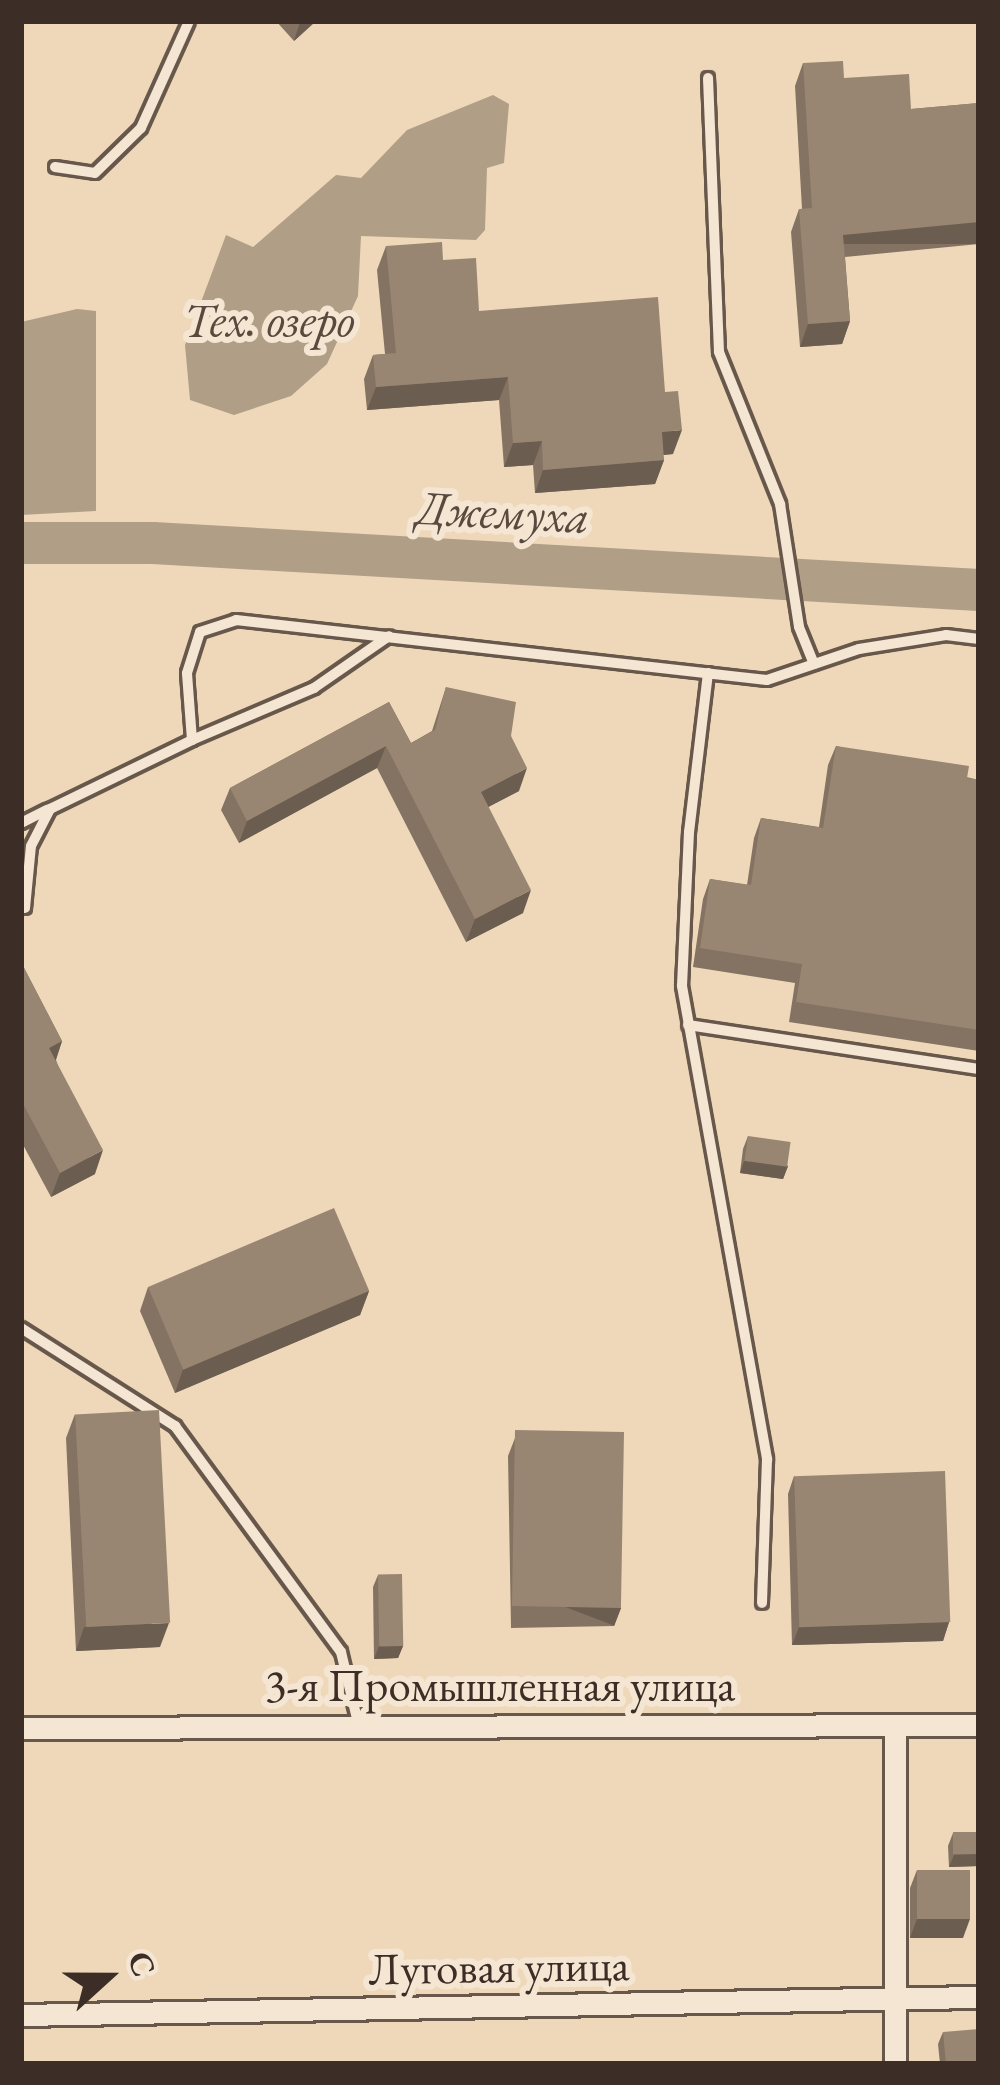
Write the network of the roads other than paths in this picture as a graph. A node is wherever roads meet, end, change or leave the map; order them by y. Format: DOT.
graph roads {
  1 [pos="189,21"];
  2 [pos="708,78"];
  3 [pos="56,167"];
  4 [pos="389,636"];
  5 [pos="979,639"];
  6 [pos="814,664"];
  7 [pos="708,673"];
  8 [pos="192,740"];
  9 [pos="50,809"];
  10 [pos="21,823"];
  11 [pos="25,908"];
  12 [pos="688,1025"];
  13 [pos="979,1069"];
  14 [pos="21,1328"];
  15 [pos="762,1603"];
  16 [pos="358,1723"];
  17 [pos="979,1725"];
  18 [pos="895,1727"];
  19 [pos="21,1728"];
  20 [pos="979,1997"];
  21 [pos="892,1998"];
  22 [pos="21,2014"];
  23 [pos="896,2064"];
  1 -- 3 [label="lane"];
  2 -- 6 [label="lane"];
  4 -- 7 [label="lane"];
  4 -- 8 [label="lane"];
  4 -- 8 [label="lane"];
  5 -- 6 [label="lane"];
  6 -- 7 [label="lane"];
  7 -- 12 [label="lane"];
  8 -- 9 [label="lane"];
  9 -- 10 [label="lane"];
  9 -- 11 [label="lane"];
  12 -- 13 [label="lane"];
  12 -- 15 [label="lane"];
  14 -- 16 [label="lane"];
  16 -- 18 [label="street, 3-я Промышленная улица"];
  16 -- 19 [label="street, 3-я Промышленная улица"];
  17 -- 18 [label="street, 3-я Промышленная улица"];
  18 -- 21 [label="street"];
  20 -- 21 [label="street, Луговая улица"];
  21 -- 22 [label="street, Луговая улица"];
  21 -- 23 [label="street"];
}
